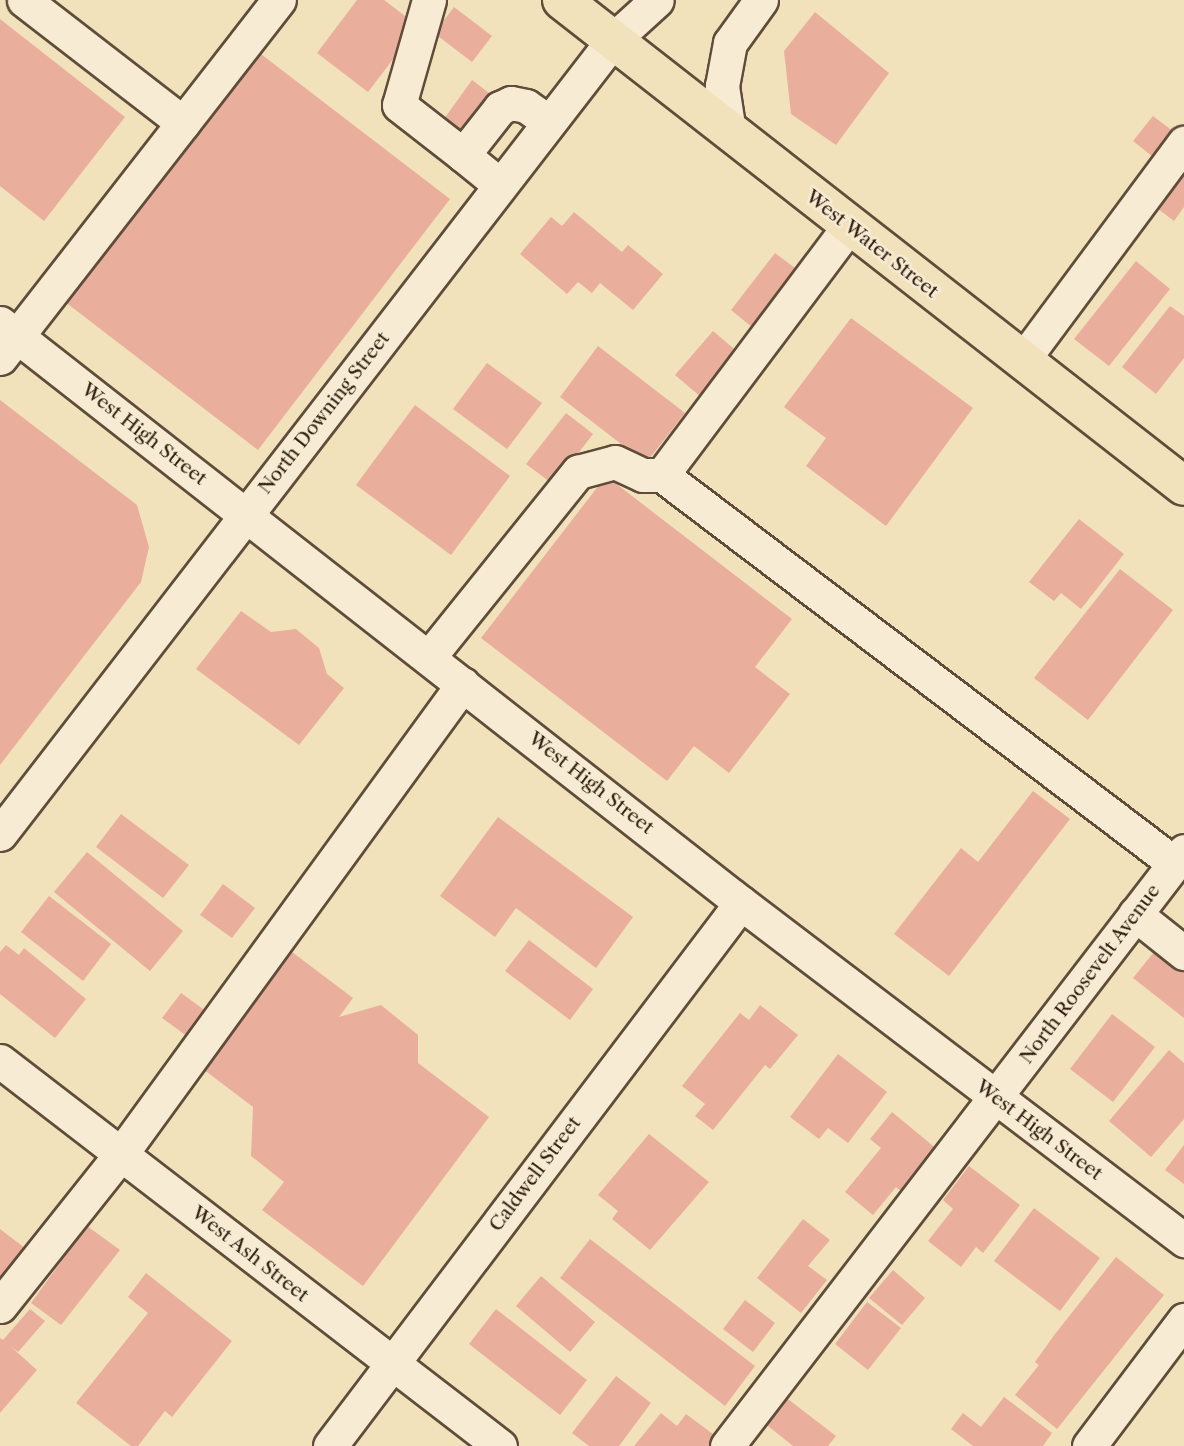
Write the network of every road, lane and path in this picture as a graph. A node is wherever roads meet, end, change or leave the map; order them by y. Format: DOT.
graph roads {
  1 [pos="24,0"];
  2 [pos="279,0"];
  3 [pos="429,0"];
  4 [pos="562,0"];
  5 [pos="657,0"];
  6 [pos="761,0"];
  7 [pos="613,40"];
  8 [pos="549,122"];
  9 [pos="183,123"];
  10 [pos="729,132"];
  11 [pos="1184,143"];
  12 [pos="463,155"];
  13 [pos="500,185"];
  14 [pos="849,226"];
  15 [pos="6,339"];
  16 [pos="1022,360"];
  17 [pos="662,475"];
  18 [pos="1184,486"];
  19 [pos="246,514"];
  20 [pos="429,657"];
  21 [pos="463,684"];
  22 [pos="0,834"];
  23 [pos="1179,857"];
  24 [pos="741,903"];
  25 [pos="1135,914"];
  26 [pos="1184,954"];
  27 [pos="0,1061"];
  28 [pos="997,1097"];
  29 [pos="121,1154"];
  30 [pos="1184,1240"];
  31 [pos="0,1307"];
  32 [pos="1184,1320"];
  33 [pos="392,1363"];
  34 [pos="330,1446"];
  35 [pos="500,1446"];
  36 [pos="727,1446"];
  37 [pos="1089,1446"];
  1 -- 9 [label="street"];
  2 -- 9 [label="street"];
  3 -- 12 [label="street"];
  4 -- 7 [label="main road, West Water Street"];
  5 -- 7 [label="street, North Downing Street"];
  6 -- 10 [label="street"];
  7 -- 8 [label="street, North Downing Street"];
  7 -- 10 [label="main road, West Water Street"];
  8 -- 12 [label="street"];
  8 -- 13 [label="street, North Downing Street"];
  9 -- 15 [label="street"];
  10 -- 14 [label="main road, West Water Street"];
  11 -- 16 [label="street"];
  12 -- 13 [label="street"];
  13 -- 19 [label="street, North Downing Street"];
  14 -- 16 [label="main road, West Water Street"];
  14 -- 17 [label="street"];
  15 -- 19 [label="street, West High Street"];
  16 -- 18 [label="main road, West Water Street"];
  17 -- 20 [label="street"];
  17 -- 23 [label="street"];
  19 -- 20 [label="street, West High Street"];
  19 -- 22 [label="street, North Downing Street"];
  20 -- 21 [label="street, West High Street"];
  21 -- 24 [label="street, West High Street"];
  21 -- 29 [label="street"];
  23 -- 25 [label="street, North Roosevelt Avenue"];
  24 -- 28 [label="street, West High Street"];
  24 -- 33 [label="street, Caldwell Street"];
  25 -- 26 [label="street"];
  25 -- 28 [label="street, North Roosevelt Avenue"];
  27 -- 29 [label="street, West Ash Street"];
  28 -- 30 [label="street, West High Street"];
  28 -- 36 [label="street, North Roosevelt Avenue"];
  29 -- 31 [label="street"];
  29 -- 33 [label="street, West Ash Street"];
  32 -- 37 [label="street"];
  33 -- 34 [label="street, Caldwell Street"];
  33 -- 35 [label="street, West Ash Street"];
}
